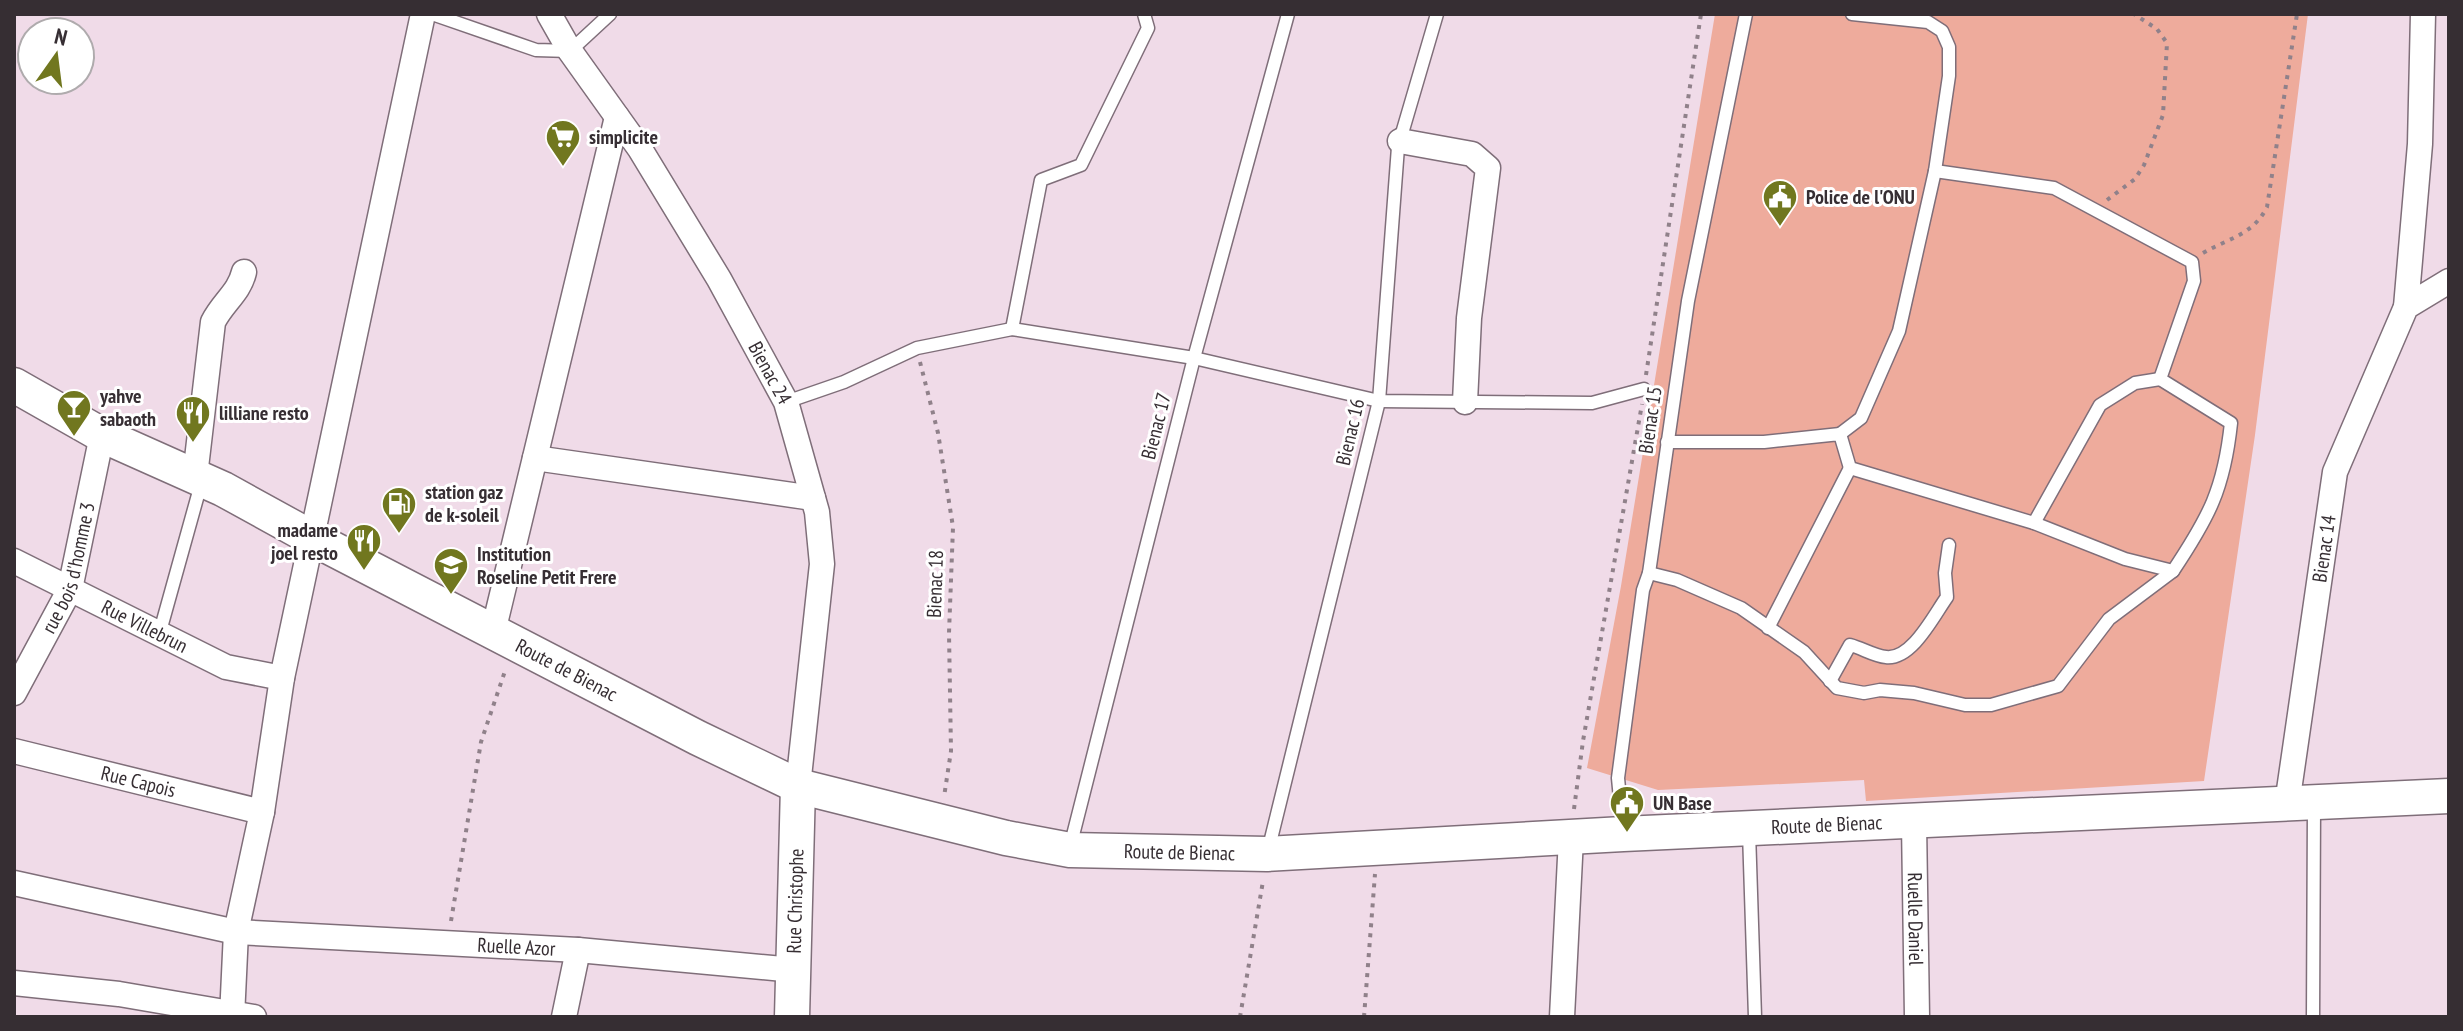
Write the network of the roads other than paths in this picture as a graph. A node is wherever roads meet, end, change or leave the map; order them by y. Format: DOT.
graph roads {
  1 [pos="423,14"];
  2 [pos="432,14"];
  3 [pos="549,14"];
  4 [pos="610,14"];
  5 [pos="1144,14"];
  6 [pos="1288,14"];
  7 [pos="1437,14"];
  8 [pos="1746,14"];
  9 [pos="1852,14"];
  10 [pos="2423,14"];
  11 [pos="570,51"];
  12 [pos="617,117"];
  13 [pos="1400,141"];
  14 [pos="1935,171"];
  15 [pos="244,272"];
  16 [pos="2449,281"];
  17 [pos="2406,307"];
  18 [pos="1012,329"];
  19 [pos="1194,358"];
  20 [pos="2160,379"];
  21 [pos="14,385"];
  22 [pos="1644,389"];
  23 [pos="1379,401"];
  24 [pos="786,402"];
  25 [pos="1465,402"];
  26 [pos="1840,434"];
  27 [pos="102,435"];
  28 [pos="1667,442"];
  29 [pos="535,458"];
  30 [pos="1850,468"];
  31 [pos="198,478"];
  32 [pos="813,498"];
  33 [pos="2034,523"];
  34 [pos="312,538"];
  35 [pos="1949,545"];
  36 [pos="14,561"];
  37 [pos="2173,571"];
  38 [pos="1649,573"];
  39 [pos="70,589"];
  40 [pos="1768,628"];
  41 [pos="159,635"];
  42 [pos="504,638"];
  43 [pos="282,678"];
  44 [pos="1830,681"];
  45 [pos="14,693"];
  46 [pos="14,751"];
  47 [pos="798,786"];
  48 [pos="2449,796"];
  49 [pos="2301,804"];
  50 [pos="262,812"];
  51 [pos="1914,823"];
  52 [pos="1749,831"];
  53 [pos="1623,834"];
  54 [pos="1571,838"];
  55 [pos="1070,850"];
  56 [pos="1267,854"];
  57 [pos="14,883"];
  58 [pos="236,932"];
  59 [pos="578,950"];
  60 [pos="794,970"];
  61 [pos="14,983"];
  62 [pos="232,1016"];
  63 [pos="254,1017"];
  64 [pos="564,1017"];
  65 [pos="792,1017"];
  66 [pos="1562,1017"];
  67 [pos="1755,1017"];
  68 [pos="1917,1017"];
  69 [pos="2313,1017"];
  1 -- 34 [label="street"];
  2 -- 11 [label="lane"];
  3 -- 11 [label="street, Bienac 24"];
  4 -- 11 [label="lane"];
  5 -- 18 [label="lane"];
  6 -- 19 [label="lane, Bienac 17"];
  7 -- 13 [label="lane, Bienac 16"];
  8 -- 28 [label="lane, Bienac 15"];
  9 -- 14 [label="lane"];
  10 -- 17 [label="street, Bienac 14"];
  11 -- 12 [label="street, Bienac 24"];
  12 -- 24 [label="street, Bienac 24"];
  12 -- 29 [label="street"];
  13 -- 23 [label="lane, Bienac 16"];
  13 -- 25 [label="street"];
  14 -- 20 [label="lane"];
  14 -- 26 [label="lane"];
  15 -- 31 [label="street"];
  16 -- 17 [label="street"];
  17 -- 49 [label="street, Bienac 14"];
  18 -- 19 [label="lane"];
  18 -- 24 [label="lane"];
  19 -- 23 [label="lane"];
  19 -- 55 [label="lane, Bienac 17"];
  20 -- 33 [label="lane"];
  20 -- 37 [label="lane"];
  21 -- 27 [label="main road, Route de Bienac"];
  22 -- 25 [label="lane"];
  23 -- 25 [label="lane"];
  23 -- 56 [label="lane, Bienac 16"];
  24 -- 32 [label="street, Bienac 24"];
  26 -- 28 [label="lane"];
  26 -- 30 [label="lane"];
  27 -- 31 [label="main road, Route de Bienac"];
  27 -- 39 [label="street, rue bois d'homme 3"];
  28 -- 38 [label="lane, Bienac 15"];
  29 -- 32 [label="street"];
  29 -- 42 [label="street"];
  30 -- 33 [label="lane"];
  30 -- 40 [label="lane"];
  31 -- 34 [label="main road, Route de Bienac"];
  31 -- 41 [label="lane"];
  32 -- 47 [label="street, Bienac 24"];
  33 -- 37 [label="lane"];
  34 -- 42 [label="main road, Route de Bienac"];
  34 -- 43 [label="street"];
  35 -- 44 [label="lane"];
  36 -- 39 [label="street, Rue Villebrun"];
  37 -- 44 [label="lane"];
  38 -- 40 [label="lane"];
  38 -- 53 [label="lane, Bienac 15"];
  39 -- 41 [label="street, Rue Villebrun"];
  39 -- 45 [label="street, rue bois d'homme 3"];
  40 -- 44 [label="lane"];
  41 -- 43 [label="street, Rue Villebrun"];
  42 -- 47 [label="main road, Route de Bienac"];
  43 -- 50 [label="street"];
  46 -- 50 [label="street, Rue Capois"];
  47 -- 55 [label="main road, Route de Bienac"];
  47 -- 60 [label="main road, Rue Christophe"];
  48 -- 49 [label="main road, Route de Bienac"];
  49 -- 51 [label="main road, Route de Bienac"];
  49 -- 69 [label="lane"];
  50 -- 58 [label="street"];
  51 -- 52 [label="main road, Route de Bienac"];
  51 -- 68 [label="street, Ruelle Daniel"];
  52 -- 53 [label="main road, Route de Bienac"];
  52 -- 67 [label="lane"];
  53 -- 54 [label="main road, Route de Bienac"];
  54 -- 56 [label="main road, Route de Bienac"];
  54 -- 66 [label="street"];
  55 -- 56 [label="main road, Route de Bienac"];
  57 -- 58 [label="street, Ruelle Azor"];
  58 -- 59 [label="street, Ruelle Azor"];
  58 -- 62 [label="street"];
  59 -- 60 [label="street, Ruelle Azor"];
  59 -- 64 [label="street"];
  60 -- 65 [label="main road, Rue Christophe"];
  61 -- 62 [label="street"];
  62 -- 63 [label="street"];
}
